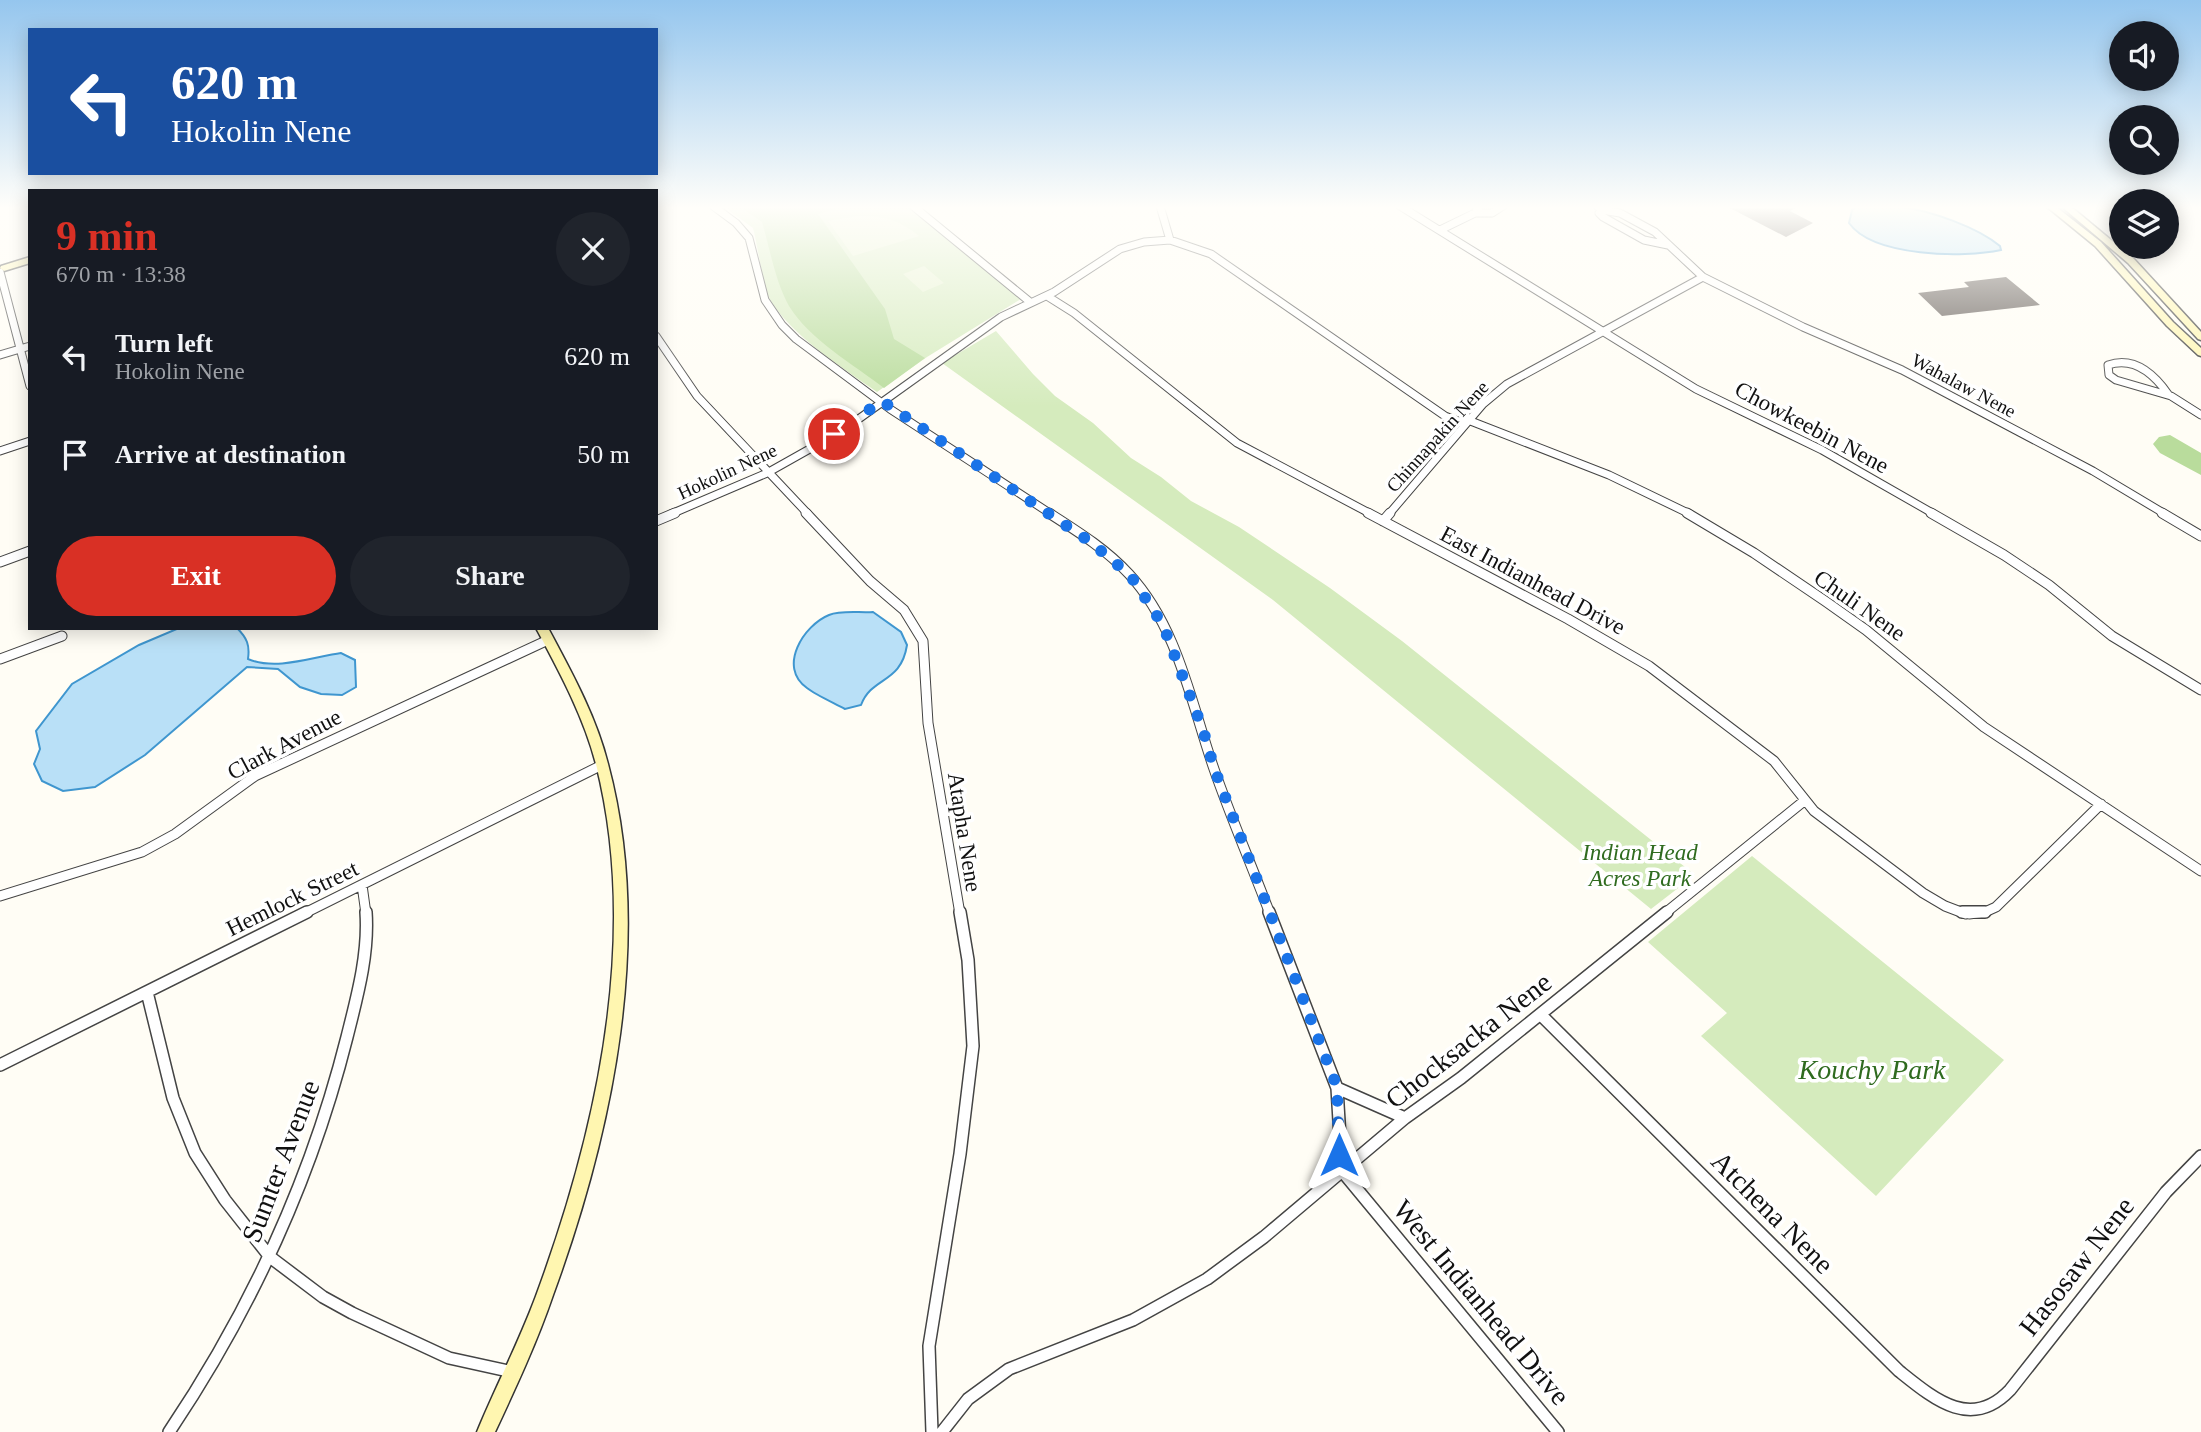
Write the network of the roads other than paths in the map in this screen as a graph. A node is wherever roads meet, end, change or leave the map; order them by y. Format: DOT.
graph roads {
  1 [pos="2,273"];
  2 [pos="758,273"];
  3 [pos="994,273"];
  4 [pos="1082,273"];
  5 [pos="1238,273"];
  6 [pos="1510,273"];
  7 [pos="1698,273"];
  8 [pos="2127,273"];
  9 [pos="2141,273"];
  10 [pos="1703,277"];
  11 [pos="1046,296"];
  12 [pos="1030,302"];
  13 [pos="2186,323"];
  14 [pos="2170,324"];
  15 [pos="1604,331"];
  16 [pos="2201,337"];
  17 [pos="658,338"];
  18 [pos="28,347"];
  19 [pos="20,349"];
  20 [pos="2201,353"];
  21 [pos="0,355"];
  22 [pos="28,379"];
  23 [pos="2168,394"];
  24 [pos="882,401"];
  25 [pos="2201,415"];
  26 [pos="1466,422"];
  27 [pos="28,442"];
  28 [pos="0,451"];
  29 [pos="767,473"];
  30 [pos="658,520"];
  31 [pos="1383,521"];
  32 [pos="2201,536"];
  33 [pos="28,552"];
  34 [pos="0,562"];
  35 [pos="545,634"];
  36 [pos="62,636"];
  37 [pos="0,659"];
  38 [pos="2201,690"];
  39 [pos="602,765"];
  40 [pos="1804,801"];
  41 [pos="2101,804"];
  42 [pos="2201,871"];
  43 [pos="362,884"];
  44 [pos="0,895"];
  45 [pos="147,992"];
  46 [pos="1541,1015"];
  47 [pos="0,1065"];
  48 [pos="1337,1087"];
  49 [pos="1405,1118"];
  50 [pos="2201,1156"];
  51 [pos="1342,1171"];
  52 [pos="270,1257"];
  53 [pos="513,1372"];
  54 [pos="1991,1407"];
  55 [pos="169,1432"];
  56 [pos="486,1432"];
  57 [pos="932,1432"];
  58 [pos="942,1432"];
  59 [pos="1558,1432"];
  1 -- 19 [label="street"];
  2 -- 24 [label="street"];
  3 -- 12 [label="street"];
  4 -- 11 [label="street, Hokolin Nene"];
  5 -- 26 [label="street, Chuli Nene"];
  6 -- 15 [label="street, Chowkeebin Nene"];
  7 -- 10 [label="street, Wahalaw Nene"];
  8 -- 14 [label="main road"];
  9 -- 13 [label="main road"];
  10 -- 15 [label="street, Chinnapakin Nene"];
  10 -- 32 [label="street, Wahalaw Nene"];
  11 -- 12 [label="street, Hokolin Nene"];
  11 -- 31 [label="street, East Indianhead Drive"];
  12 -- 24 [label="street, Hokolin Nene"];
  13 -- 14 [label="main road"];
  13 -- 16 [label="main road"];
  14 -- 20 [label="main road"];
  15 -- 26 [label="street, Chinnapakin Nene"];
  15 -- 38 [label="street, Chowkeebin Nene"];
  17 -- 29 [label="street, Atapha Nene"];
  18 -- 19 [label="street"];
  19 -- 21 [label="street"];
  19 -- 22 [label="street"];
  23 -- 23 [label="street"];
  23 -- 25 [label="street"];
  24 -- 29 [label="street, Hokolin Nene"];
  24 -- 48 [label="street"];
  26 -- 31 [label="street, Chinnapakin Nene"];
  26 -- 41 [label="street, Chuli Nene"];
  27 -- 28 [label="street"];
  29 -- 30 [label="street, Hokolin Nene"];
  29 -- 57 [label="street, Atapha Nene"];
  31 -- 40 [label="street, East Indianhead Drive"];
  33 -- 34 [label="street"];
  35 -- 39 [label="main road"];
  35 -- 44 [label="street, Clark Avenue"];
  36 -- 37 [label="street"];
  39 -- 43 [label="street, Hemlock Street"];
  39 -- 53 [label="main road"];
  40 -- 41 [label="street, East Indianhead Drive"];
  40 -- 46 [label="street, Chocksacka Nene"];
  41 -- 42 [label="street, Chuli Nene"];
  43 -- 45 [label="street, Hemlock Street"];
  43 -- 52 [label="street, Sumter Avenue"];
  45 -- 47 [label="street, Hemlock Street"];
  45 -- 52 [label="street"];
  46 -- 49 [label="street, Chocksacka Nene"];
  46 -- 54 [label="street, Atchena Nene"];
  48 -- 49 [label="street"];
  48 -- 51 [label="street"];
  49 -- 51 [label="street, Chocksacka Nene"];
  50 -- 54 [label="street, Hasosaw Nene"];
  51 -- 58 [label="street, Chocksacka Nene"];
  51 -- 59 [label="street, West Indianhead Drive"];
  52 -- 53 [label="street"];
  52 -- 55 [label="street, Sumter Avenue"];
  53 -- 56 [label="main road"];
}
